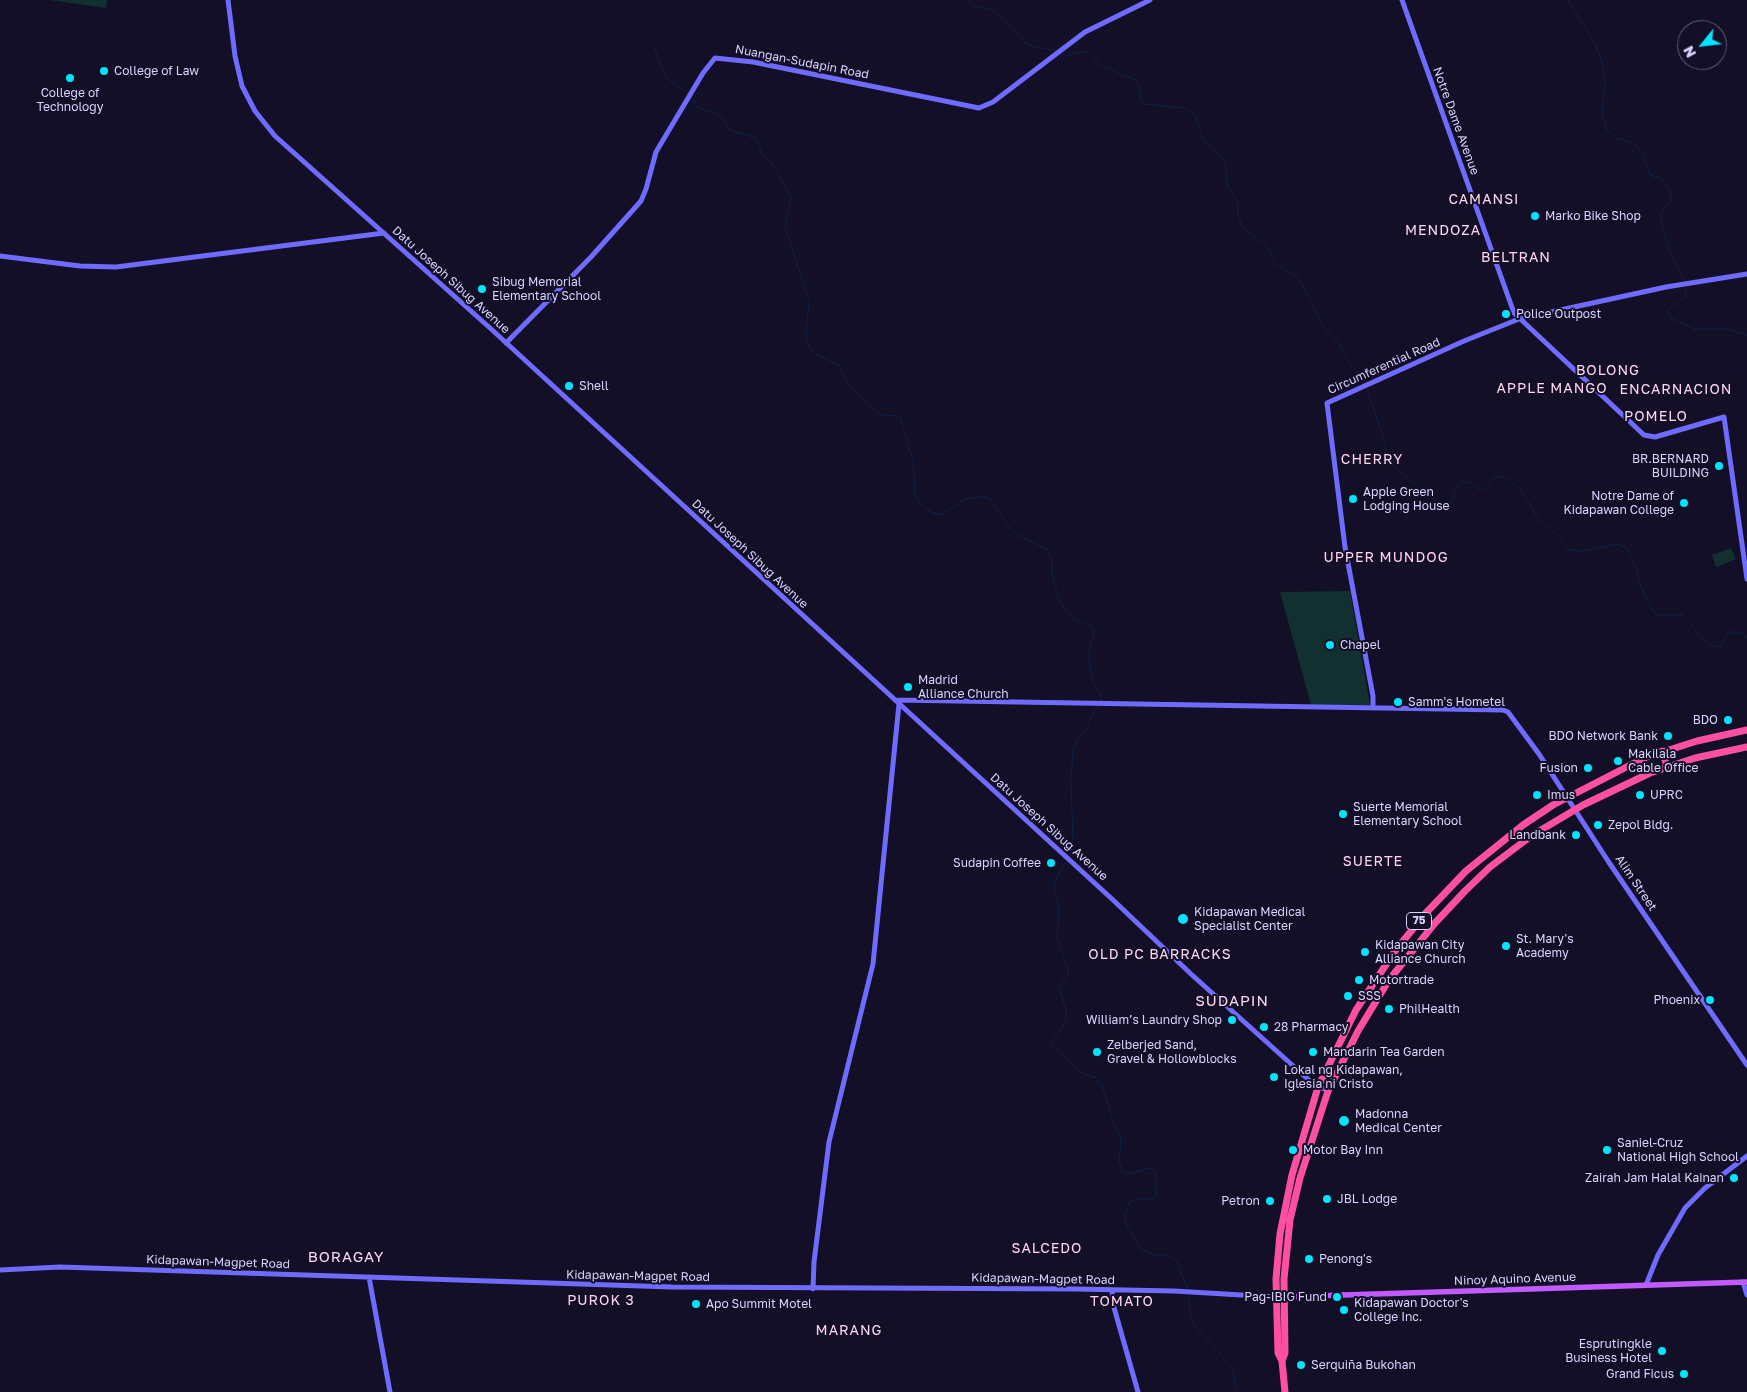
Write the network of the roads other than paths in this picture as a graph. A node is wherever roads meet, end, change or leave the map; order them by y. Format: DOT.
graph roads {
  1 [pos="228,0"];
  2 [pos="1150,0"];
  3 [pos="1402,0"];
  4 [pos="384,233"];
  5 [pos="0,256"];
  6 [pos="1747,274"];
  7 [pos="1519,319"];
  8 [pos="506,343"];
  9 [pos="1747,579"];
  10 [pos="897,702"];
  11 [pos="1373,708"];
  12 [pos="1747,730"];
  13 [pos="1747,747"];
  14 [pos="1662,751"];
  15 [pos="1667,766"];
  16 [pos="1567,796"];
  17 [pos="1575,809"];
  18 [pos="1747,1065"];
  19 [pos="1318,1087"];
  20 [pos="1328,1091"];
  21 [pos="1747,1156"];
  22 [pos="1286,1220"];
  23 [pos="0,1270"];
  24 [pos="369,1277"];
  25 [pos="1745,1282"];
  26 [pos="1646,1285"];
  27 [pos="813,1289"];
  28 [pos="1112,1290"];
  29 [pos="1747,1295"];
  30 [pos="1279,1297"];
  31 [pos="390,1392"];
  32 [pos="1138,1392"];
  33 [pos="1285,1392"];
  1 -- 4 [label="street, Datu Joseph Sibug Avenue"];
  2 -- 8 [label="street, Nuangan-Sudapin Road"];
  3 -- 7 [label="street, Notre Dame Avenue"];
  4 -- 5 [label="street"];
  4 -- 8 [label="street, Datu Joseph Sibug Avenue"];
  6 -- 7 [label="street, Circumferential Road"];
  7 -- 9 [label="street, Notre Dame Avenue"];
  7 -- 11 [label="street, Circumferential Road"];
  8 -- 10 [label="street, Datu Joseph Sibug Avenue"];
  10 -- 11 [label="street"];
  10 -- 19 [label="street, Datu Joseph Sibug Avenue"];
  10 -- 27 [label="street"];
  11 -- 16 [label="street, Alim Street"];
  12 -- 14 [label="highway, 75"];
  13 -- 15 [label="highway, 75"];
  14 -- 15 [label="highway"];
  14 -- 16 [label="highway, 75"];
  15 -- 17 [label="highway, 75"];
  16 -- 17 [label="street, Alim Street"];
  16 -- 19 [label="highway, 75"];
  17 -- 18 [label="street, Alim Street"];
  17 -- 20 [label="highway, 75"];
  19 -- 20 [label="street, Datu Joseph Sibug Avenue"];
  19 -- 22 [label="highway, 75"];
  20 -- 22 [label="highway, 75"];
  21 -- 26 [label="street"];
  22 -- 30 [label="highway, 75"];
  23 -- 24 [label="street, Kidapawan-Magpet Road"];
  24 -- 27 [label="street, Kidapawan-Magpet Road"];
  24 -- 31 [label="street"];
  25 -- 26 [label="main road, Ninoy Aquino Avenue"];
  25 -- 29 [label="street"];
  26 -- 30 [label="main road, Ninoy Aquino Avenue"];
  27 -- 28 [label="street, Kidapawan-Magpet Road"];
  28 -- 30 [label="street, Kidapawan-Magpet Road"];
  28 -- 32 [label="street"];
  30 -- 33 [label="highway, 75"];
}
